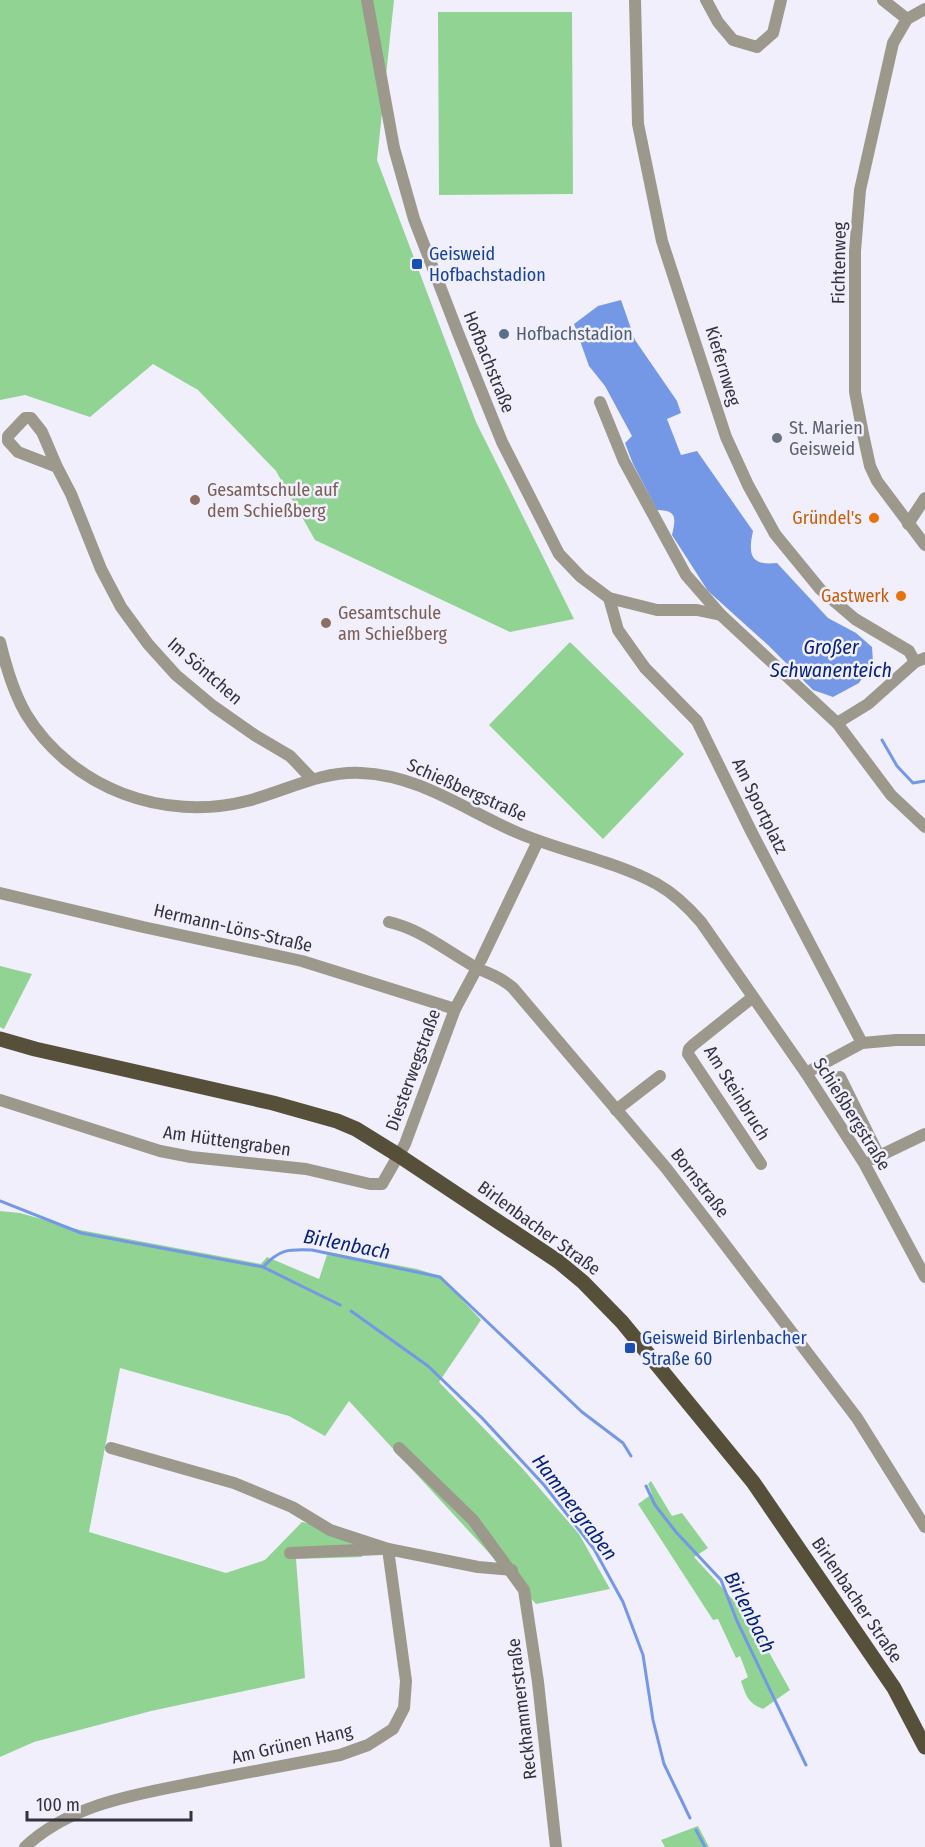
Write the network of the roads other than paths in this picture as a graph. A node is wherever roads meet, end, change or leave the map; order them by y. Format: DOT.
graph roads {
  1 [pos="367,0"];
  2 [pos="635,0"];
  3 [pos="706,0"];
  4 [pos="781,0"];
  5 [pos="883,0"];
  6 [pos="925,9"];
  7 [pos="907,19"];
  8 [pos="600,402"];
  9 [pos="57,467"];
  10 [pos="925,498"];
  11 [pos="908,524"];
  12 [pos="925,545"];
  13 [pos="609,598"];
  14 [pos="721,615"];
  15 [pos="0,642"];
  16 [pos="920,660"];
  17 [pos="837,723"];
  18 [pos="312,779"];
  19 [pos="925,827"];
  20 [pos="538,841"];
  21 [pos="0,893"];
  22 [pos="389,922"];
  23 [pos="479,964"];
  24 [pos="753,997"];
  25 [pos="455,1009"];
  26 [pos="0,1039"];
  27 [pos="925,1040"];
  28 [pos="862,1043"];
  29 [pos="806,1073"];
  30 [pos="660,1076"];
  31 [pos="840,1077"];
  32 [pos="0,1100"];
  33 [pos="616,1110"];
  34 [pos="925,1134"];
  35 [pos="398,1155"];
  36 [pos="879,1156"];
  37 [pos="864,1163"];
  38 [pos="761,1164"];
  39 [pos="382,1184"];
  40 [pos="925,1277"];
  41 [pos="111,1448"];
  42 [pos="399,1448"];
  43 [pos="925,1527"];
  44 [pos="388,1549"];
  45 [pos="290,1552"];
  46 [pos="512,1570"];
  47 [pos="925,1747"];
  48 [pos="25,1847"];
  49 [pos="556,1847"];
  1 -- 13 [label="street, Hofbachstraße"];
  2 -- 16 [label="street, Kiefernweg"];
  3 -- 4 [label="street"];
  5 -- 7 [label="street"];
  6 -- 7 [label="street"];
  7 -- 11 [label="street, Fichtenweg"];
  8 -- 14 [label="street"];
  9 -- 18 [label="street, Im Söntchen"];
  10 -- 11 [label="street"];
  11 -- 12 [label="street, Fichtenweg"];
  13 -- 14 [label="street, Hofbachstraße"];
  13 -- 28 [label="street, Am Sportplatz"];
  14 -- 17 [label="street"];
  15 -- 18 [label="street, Schießbergstraße"];
  16 -- 17 [label="street"];
  17 -- 19 [label="street"];
  18 -- 20 [label="street, Schießbergstraße"];
  20 -- 23 [label="street, Schießbergstraße"];
  20 -- 24 [label="street, Schießbergstraße"];
  21 -- 25 [label="street, Hermann-Löns-Straße"];
  22 -- 23 [label="street, Bornstraße"];
  23 -- 25 [label="street, Diesterwegstraße"];
  23 -- 33 [label="street, Bornstraße"];
  24 -- 29 [label="street, Schießbergstraße"];
  24 -- 38 [label="street, Am Steinbruch"];
  25 -- 35 [label="street, Diesterwegstraße"];
  26 -- 35 [label="main road, Birlenbacher Straße"];
  27 -- 28 [label="street"];
  28 -- 29 [label="street"];
  29 -- 37 [label="street, Schießbergstraße"];
  30 -- 33 [label="street"];
  31 -- 36 [label="street"];
  32 -- 39 [label="street, Am Hüttengraben"];
  33 -- 43 [label="street, Bornstraße"];
  34 -- 36 [label="street"];
  35 -- 39 [label="street, Diesterwegstraße"];
  35 -- 47 [label="main road, Birlenbacher Straße"];
  36 -- 37 [label="street"];
  37 -- 40 [label="street, Schießbergstraße"];
  41 -- 44 [label="street"];
  42 -- 46 [label="street, Reckhammerstraße"];
  44 -- 45 [label="street"];
  44 -- 46 [label="street"];
  44 -- 48 [label="street, Am Grünen Hang"];
  46 -- 49 [label="street, Reckhammerstraße"];
}
